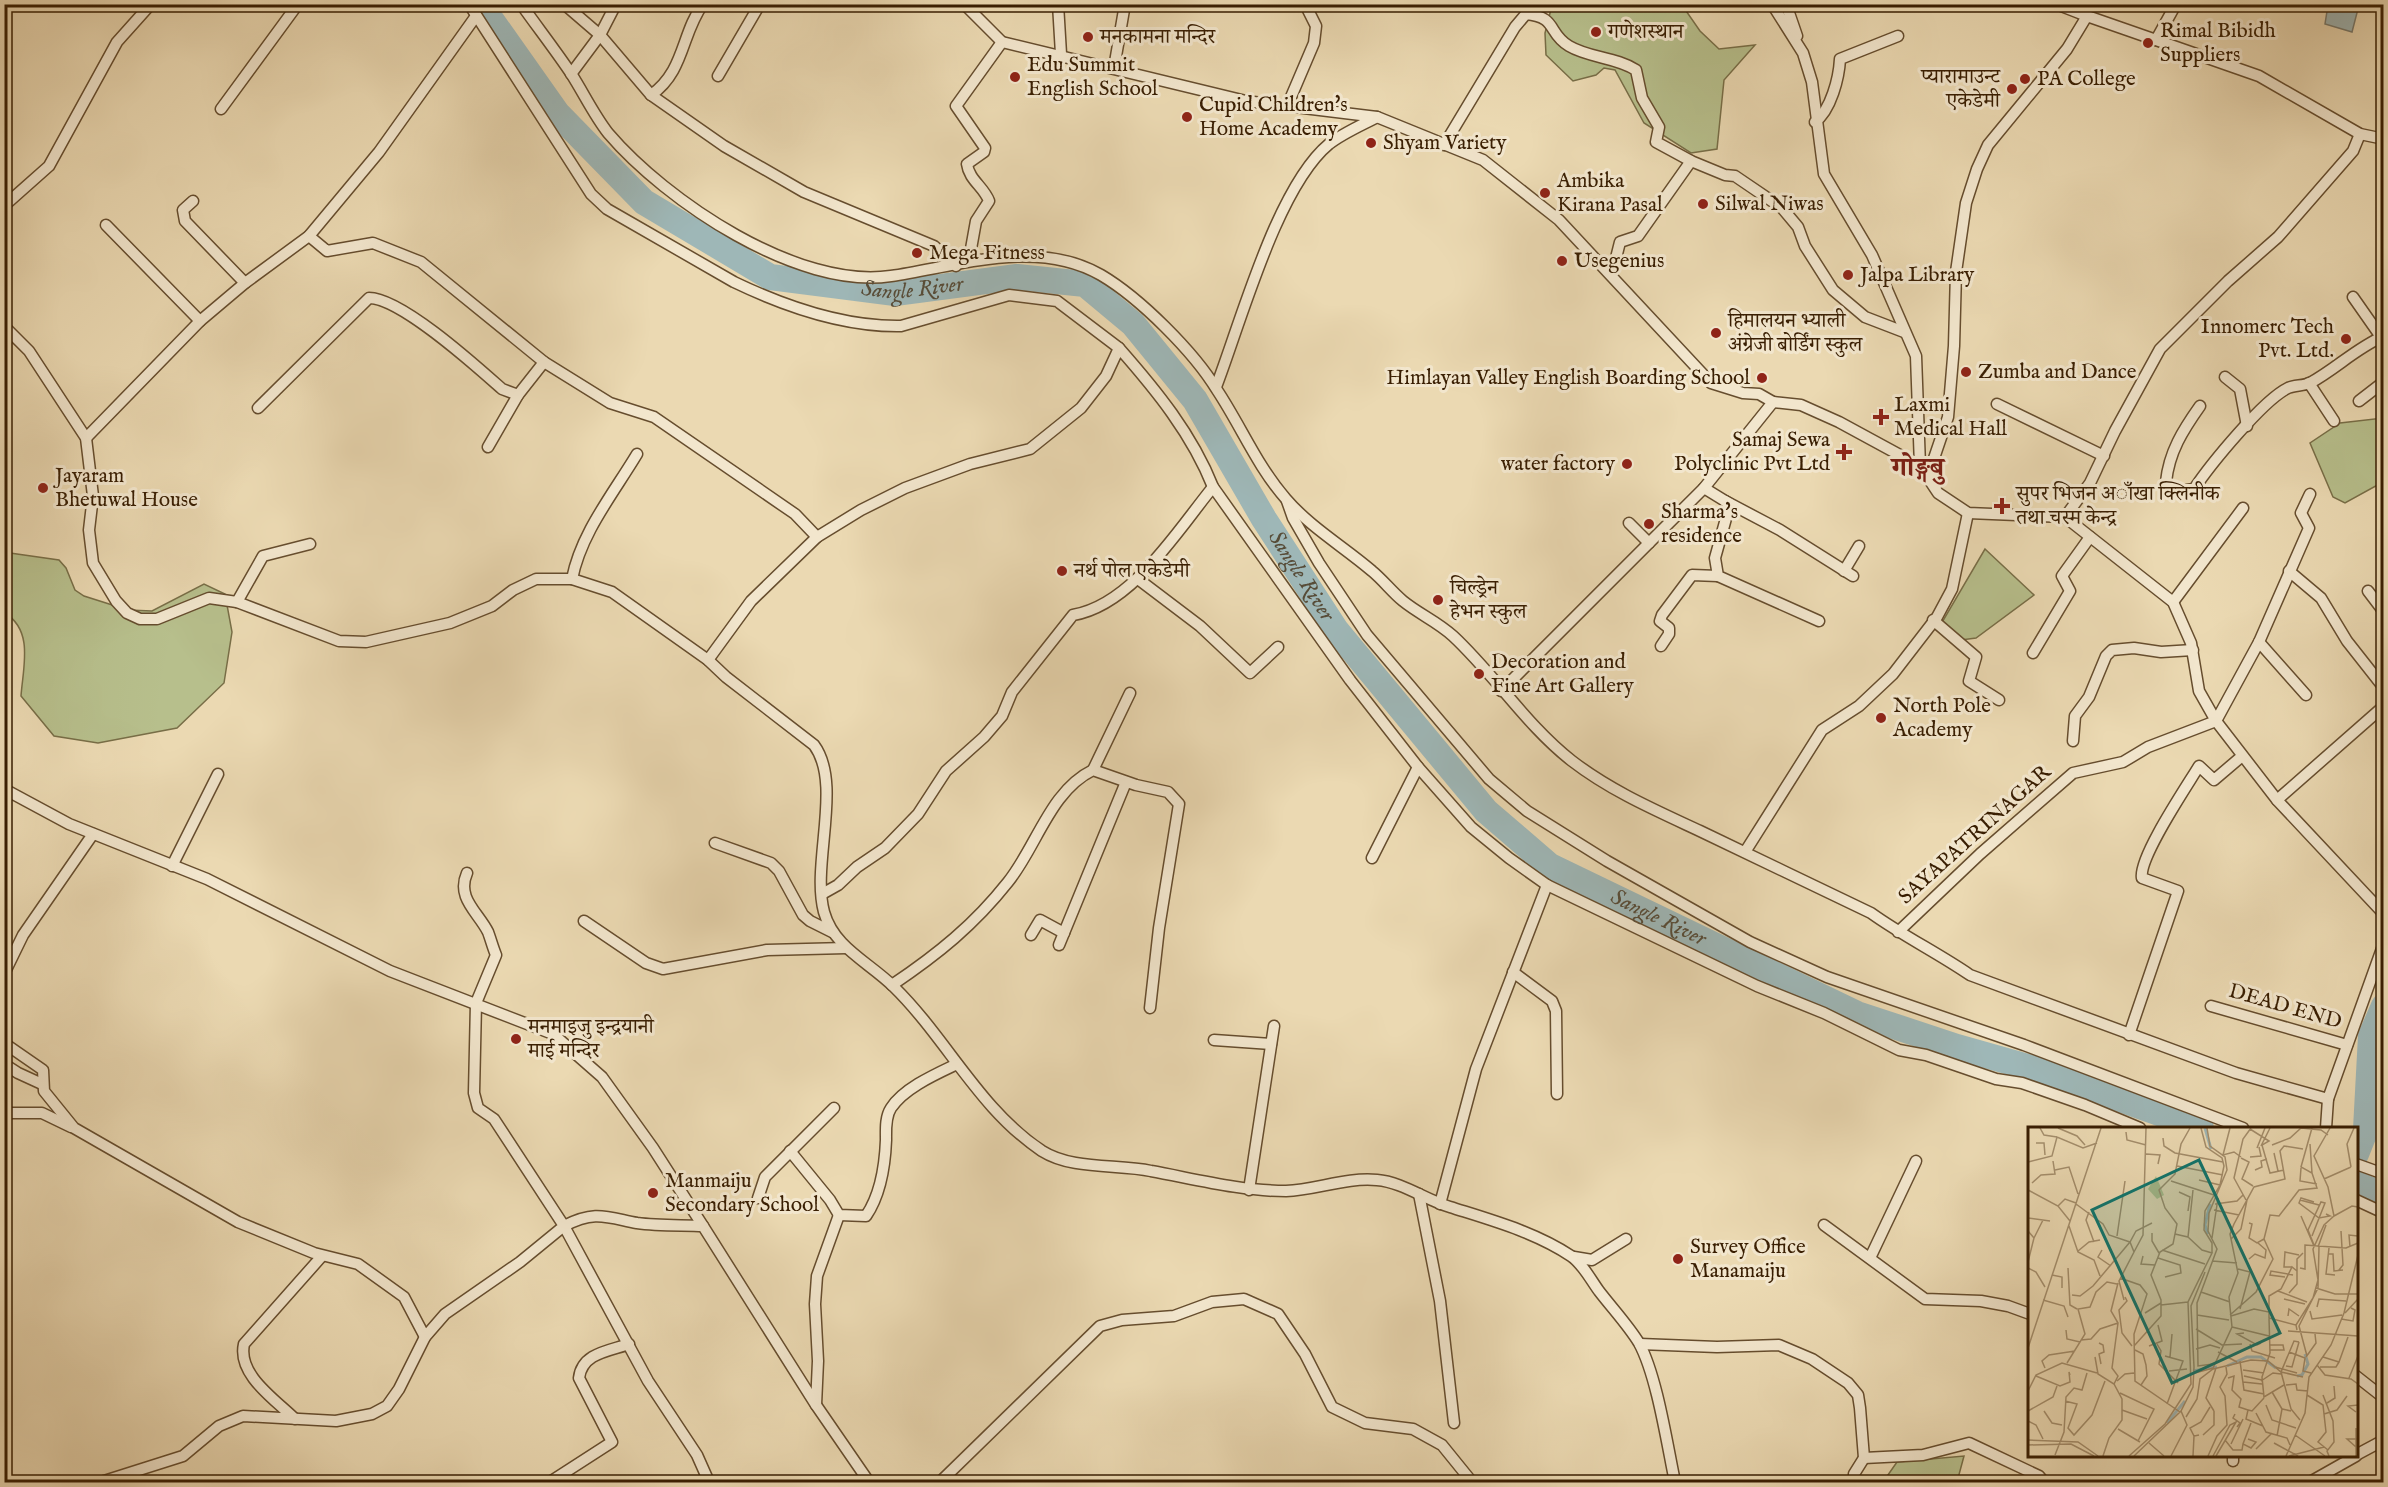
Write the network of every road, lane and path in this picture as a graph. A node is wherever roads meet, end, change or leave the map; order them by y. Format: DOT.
graph roads {
  1 [pos="151,4"];
  2 [pos="298,4"];
  3 [pos="469,4"];
  4 [pos="521,4"];
  5 [pos="564,4"];
  6 [pos="616,4"];
  7 [pos="703,4"];
  8 [pos="760,4"];
  9 [pos="964,4"];
  10 [pos="1058,4"];
  11 [pos="1125,4"];
  12 [pos="1305,4"];
  13 [pos="1773,4"];
  14 [pos="1786,4"];
  15 [pos="2056,4"];
  16 [pos="2176,4"];
  17 [pos="476,16"];
  18 [pos="2087,16"];
  19 [pos="600,35"];
  20 [pos="1898,36"];
  21 [pos="2156,40"];
  22 [pos="1002,42"];
  23 [pos="1803,53"];
  24 [pos="1060,54"];
  25 [pos="1114,68"];
  26 [pos="571,74"];
  27 [pos="718,76"];
  28 [pos="651,95"];
  29 [pos="1288,104"];
  30 [pos="221,109"];
  31 [pos="1377,117"];
  32 [pos="1815,122"];
  33 [pos="2360,134"];
  34 [pos="2384,139"];
  35 [pos="1444,146"];
  36 [pos="1691,161"];
  37 [pos="193,201"];
  38 [pos="4,206"];
  39 [pos="106,225"];
  40 [pos="309,236"];
  41 [pos="969,260"];
  42 [pos="956,266"];
  43 [pos="1607,268"];
  44 [pos="245,283"];
  45 [pos="2353,297"];
  46 [pos="200,321"];
  47 [pos="4,326"];
  48 [pos="1904,332"];
  49 [pos="2382,337"];
  50 [pos="1119,348"];
  51 [pos="544,362"];
  52 [pos="2225,377"];
  53 [pos="2309,383"];
  54 [pos="2383,383"];
  55 [pos="1216,387"];
  56 [pos="518,395"];
  57 [pos="2359,400"];
  58 [pos="1773,402"];
  59 [pos="1997,404"];
  60 [pos="2200,406"];
  61 [pos="258,408"];
  62 [pos="2334,421"];
  63 [pos="2247,426"];
  64 [pos="86,438"];
  65 [pos="488,447"];
  66 [pos="637,454"];
  67 [pos="2104,456"];
  68 [pos="1920,466"];
  69 [pos="1928,476"];
  70 [pos="1213,487"];
  71 [pos="1704,488"];
  72 [pos="2310,494"];
  73 [pos="1286,500"];
  74 [pos="1725,501"];
  75 [pos="2243,508"];
  76 [pos="1968,513"];
  77 [pos="2065,518"];
  78 [pos="1629,523"];
  79 [pos="818,537"];
  80 [pos="2090,537"];
  81 [pos="1649,543"];
  82 [pos="310,544"];
  83 [pos="1859,546"];
  84 [pos="2289,571"];
  85 [pos="1718,576"];
  86 [pos="572,579"];
  87 [pos="1138,579"];
  88 [pos="2368,591"];
  89 [pos="237,602"];
  90 [pos="2173,602"];
  91 [pos="2384,612"];
  92 [pos="1934,620"];
  93 [pos="1819,621"];
  94 [pos="2259,642"];
  95 [pos="1661,646"];
  96 [pos="1278,647"];
  97 [pos="2193,650"];
  98 [pos="2033,653"];
  99 [pos="708,660"];
  100 [pos="2384,688"];
  101 [pos="1501,691"];
  102 [pos="1130,693"];
  103 [pos="2306,695"];
  104 [pos="1999,700"];
  105 [pos="2384,706"];
  106 [pos="2216,721"];
  107 [pos="2073,741"];
  108 [pos="2241,757"];
  109 [pos="1418,767"];
  110 [pos="1093,770"];
  111 [pos="218,774"];
  112 [pos="1126,782"];
  113 [pos="4,789"];
  114 [pos="2277,800"];
  115 [pos="93,834"];
  116 [pos="715,843"];
  117 [pos="1745,852"];
  118 [pos="1372,858"];
  119 [pos="172,866"];
  120 [pos="467,873"];
  121 [pos="1547,885"];
  122 [pos="822,894"];
  123 [pos="2384,914"];
  124 [pos="584,921"];
  125 [pos="832,932"];
  126 [pos="1898,932"];
  127 [pos="1064,933"];
  128 [pos="1031,935"];
  129 [pos="2384,943"];
  130 [pos="1059,945"];
  131 [pos="846,948"];
  132 [pos="1513,972"];
  133 [pos="4,974"];
  134 [pos="892,985"];
  135 [pos="476,1003"];
  136 [pos="2211,1006"];
  137 [pos="1150,1008"];
  138 [pos="1274,1026"];
  139 [pos="2129,1035"];
  140 [pos="1214,1040"];
  141 [pos="4,1043"];
  142 [pos="1272,1044"];
  143 [pos="2347,1045"];
  144 [pos="4,1064"];
  145 [pos="957,1064"];
  146 [pos="42,1084"];
  147 [pos="1557,1094"];
  148 [pos="2328,1099"];
  149 [pos="834,1108"];
  150 [pos="4,1113"];
  151 [pos="2137,1127"];
  152 [pos="2240,1127"];
  153 [pos="2326,1127"];
  154 [pos="74,1128"];
  155 [pos="790,1151"];
  156 [pos="1916,1161"];
  157 [pos="2358,1165"];
  158 [pos="2382,1174"];
  159 [pos="1249,1190"];
  160 [pos="1419,1194"];
  161 [pos="758,1198"];
  162 [pos="2358,1201"];
  163 [pos="1440,1204"];
  164 [pos="2384,1213"];
  165 [pos="839,1215"];
  166 [pos="1824,1225"];
  167 [pos="564,1226"];
  168 [pos="703,1226"];
  169 [pos="1626,1239"];
  170 [pos="322,1256"];
  171 [pos="1574,1257"];
  172 [pos="1870,1258"];
  173 [pos="2028,1313"];
  174 [pos="425,1337"];
  175 [pos="629,1344"];
  176 [pos="1640,1344"];
  177 [pos="2358,1378"];
  178 [pos="2384,1398"];
  179 [pos="816,1405"];
  180 [pos="295,1419"];
  181 [pos="1454,1423"];
  182 [pos="2384,1440"];
  183 [pos="2358,1454"];
  184 [pos="2353,1457"];
  185 [pos="1864,1458"];
  186 [pos="100,1482"];
  187 [pos="550,1482"];
  188 [pos="709,1482"];
  189 [pos="869,1482"];
  190 [pos="940,1482"];
  191 [pos="1472,1482"];
  192 [pos="1675,1482"];
  193 [pos="1855,1482"];
  194 [pos="2044,1482"];
  195 [pos="2310,1482"];
  1 -- 38 [label="street"];
  2 -- 30 [label="street"];
  3 -- 17 [label="street"];
  4 -- 26 [label="street"];
  5 -- 19 [label="street"];
  6 -- 19 [label="street"];
  7 -- 28 [label="street"];
  8 -- 27 [label="street"];
  9 -- 22 [label="street"];
  10 -- 24 [label="street"];
  11 -- 25 [label="street"];
  12 -- 29 [label="street"];
  13 -- 23 [label="street"];
  14 -- 23 [label="street"];
  15 -- 18 [label="street"];
  16 -- 21 [label="street"];
  17 -- 40 [label="street"];
  17 -- 50 [label="street"];
  18 -- 21 [label="street"];
  18 -- 69 [label="street"];
  19 -- 26 [label="street"];
  19 -- 28 [label="street"];
  20 -- 32 [label="street"];
  21 -- 33 [label="street"];
  22 -- 24 [label="street"];
  22 -- 41 [label="street"];
  23 -- 32 [label="street"];
  24 -- 25 [label="street"];
  25 -- 29 [label="street"];
  26 -- 42 [label="street"];
  28 -- 42 [label="street"];
  29 -- 31 [label="street"];
  31 -- 35 [label="street"];
  31 -- 55 [label="street"];
  32 -- 48 [label="street"];
  33 -- 34 [label="street"];
  33 -- 67 [label="street"];
  35 -- 36 [label="street"];
  35 -- 43 [label="street"];
  36 -- 43 [label="street"];
  36 -- 48 [label="street"];
  37 -- 44 [label="street"];
  39 -- 46 [label="street"];
  40 -- 44 [label="street"];
  40 -- 51 [label="street"];
  41 -- 42 [label="street"];
  41 -- 55 [label="street"];
  43 -- 58 [label="street"];
  44 -- 46 [label="street"];
  45 -- 49 [label="street"];
  46 -- 64 [label="street"];
  47 -- 64 [label="street"];
  48 -- 68 [label="street"];
  49 -- 53 [label="street"];
  50 -- 70 [label="street"];
  50 -- 79 [label="street"];
  51 -- 56 [label="street"];
  51 -- 79 [label="street"];
  52 -- 63 [label="street"];
  53 -- 62 [label="street"];
  53 -- 63 [label="street"];
  54 -- 57 [label="street"];
  55 -- 73 [label="street"];
  56 -- 61 [label="street"];
  56 -- 65 [label="street"];
  58 -- 68 [label="street"];
  58 -- 71 [label="street"];
  59 -- 67 [label="street"];
  60 -- 63 [label="street"];
  64 -- 89 [label="street"];
  66 -- 86 [label="street"];
  67 -- 77 [label="street"];
  68 -- 69 [label="street"];
  69 -- 76 [label="street"];
  70 -- 87 [label="street"];
  70 -- 109 [label="street"];
  71 -- 74 [label="street"];
  71 -- 81 [label="street"];
  72 -- 84 [label="street"];
  73 -- 101 [label="street"];
  73 -- 152 [label="street"];
  74 -- 83 [label="street"];
  74 -- 85 [label="street"];
  75 -- 90 [label="street"];
  76 -- 77 [label="street"];
  76 -- 92 [label="street"];
  77 -- 80 [label="street"];
  78 -- 81 [label="street"];
  79 -- 99 [label="street"];
  80 -- 90 [label="street"];
  80 -- 98 [label="street"];
  81 -- 101 [label="street"];
  82 -- 89 [label="street"];
  84 -- 94 [label="street"];
  84 -- 100 [label="street"];
  85 -- 93 [label="street"];
  85 -- 95 [label="street"];
  86 -- 89 [label="street"];
  86 -- 99 [label="street"];
  87 -- 96 [label="street"];
  87 -- 122 [label="street"];
  88 -- 91 [label="street"];
  90 -- 97 [label="street"];
  92 -- 104 [label="street"];
  92 -- 117 [label="street"];
  94 -- 103 [label="street"];
  94 -- 106 [label="street"];
  97 -- 106 [label="street"];
  97 -- 107 [label="street"];
  99 -- 122 [label="street"];
  101 -- 117 [label="street"];
  102 -- 110 [label="street"];
  105 -- 114 [label="street"];
  106 -- 108 [label="street"];
  106 -- 126 [label="street, SAYAPATRINAGAR"];
  108 -- 114 [label="street"];
  108 -- 139 [label="street"];
  109 -- 118 [label="street"];
  109 -- 121 [label="street"];
  110 -- 112 [label="street"];
  110 -- 134 [label="street"];
  111 -- 119 [label="street"];
  112 -- 127 [label="street"];
  112 -- 137 [label="street"];
  113 -- 115 [label="street"];
  114 -- 123 [label="street"];
  115 -- 119 [label="street"];
  115 -- 133 [label="street"];
  116 -- 125 [label="street"];
  117 -- 126 [label="street"];
  119 -- 135 [label="street"];
  120 -- 135 [label="street"];
  121 -- 132 [label="street"];
  121 -- 151 [label="street"];
  122 -- 125 [label="street"];
  124 -- 131 [label="street"];
  125 -- 131 [label="street"];
  126 -- 139 [label="street"];
  127 -- 128 [label="street"];
  127 -- 130 [label="street"];
  129 -- 143 [label="street"];
  131 -- 134 [label="street"];
  132 -- 147 [label="street"];
  132 -- 163 [label="street"];
  134 -- 145 [label="street"];
  135 -- 167 [label="street"];
  135 -- 168 [label="street"];
  136 -- 143 [label="street, DEAD END"];
  138 -- 142 [label="street"];
  139 -- 148 [label="street"];
  140 -- 142 [label="street"];
  141 -- 146 [label="street"];
  142 -- 159 [label="street"];
  143 -- 148 [label="street"];
  144 -- 146 [label="street"];
  145 -- 159 [label="street"];
  145 -- 165 [label="street"];
  146 -- 154 [label="street"];
  148 -- 153 [label="street"];
  149 -- 155 [label="street"];
  150 -- 154 [label="street"];
  154 -- 170 [label="street"];
  155 -- 161 [label="street"];
  155 -- 165 [label="street"];
  156 -- 172 [label="street"];
  157 -- 158 [label="street"];
  159 -- 160 [label="street"];
  160 -- 163 [label="street"];
  160 -- 181 [label="street"];
  162 -- 164 [label="street"];
  163 -- 171 [label="street"];
  165 -- 179 [label="street"];
  166 -- 172 [label="street"];
  167 -- 168 [label="street"];
  167 -- 174 [label="street"];
  167 -- 175 [label="street"];
  168 -- 179 [label="street"];
  169 -- 171 [label="street"];
  170 -- 174 [label="street"];
  170 -- 180 [label="street"];
  171 -- 176 [label="street"];
  172 -- 173 [label="street"];
  174 -- 180 [label="street"];
  175 -- 187 [label="street"];
  175 -- 188 [label="street"];
  176 -- 185 [label="street"];
  176 -- 192 [label="street"];
  177 -- 178 [label="street"];
  179 -- 189 [label="street"];
  180 -- 186 [label="street"];
  182 -- 183 [label="street"];
  184 -- 195 [label="street"];
  185 -- 193 [label="street"];
  185 -- 194 [label="street"];
  190 -- 191 [label="street"];
}
